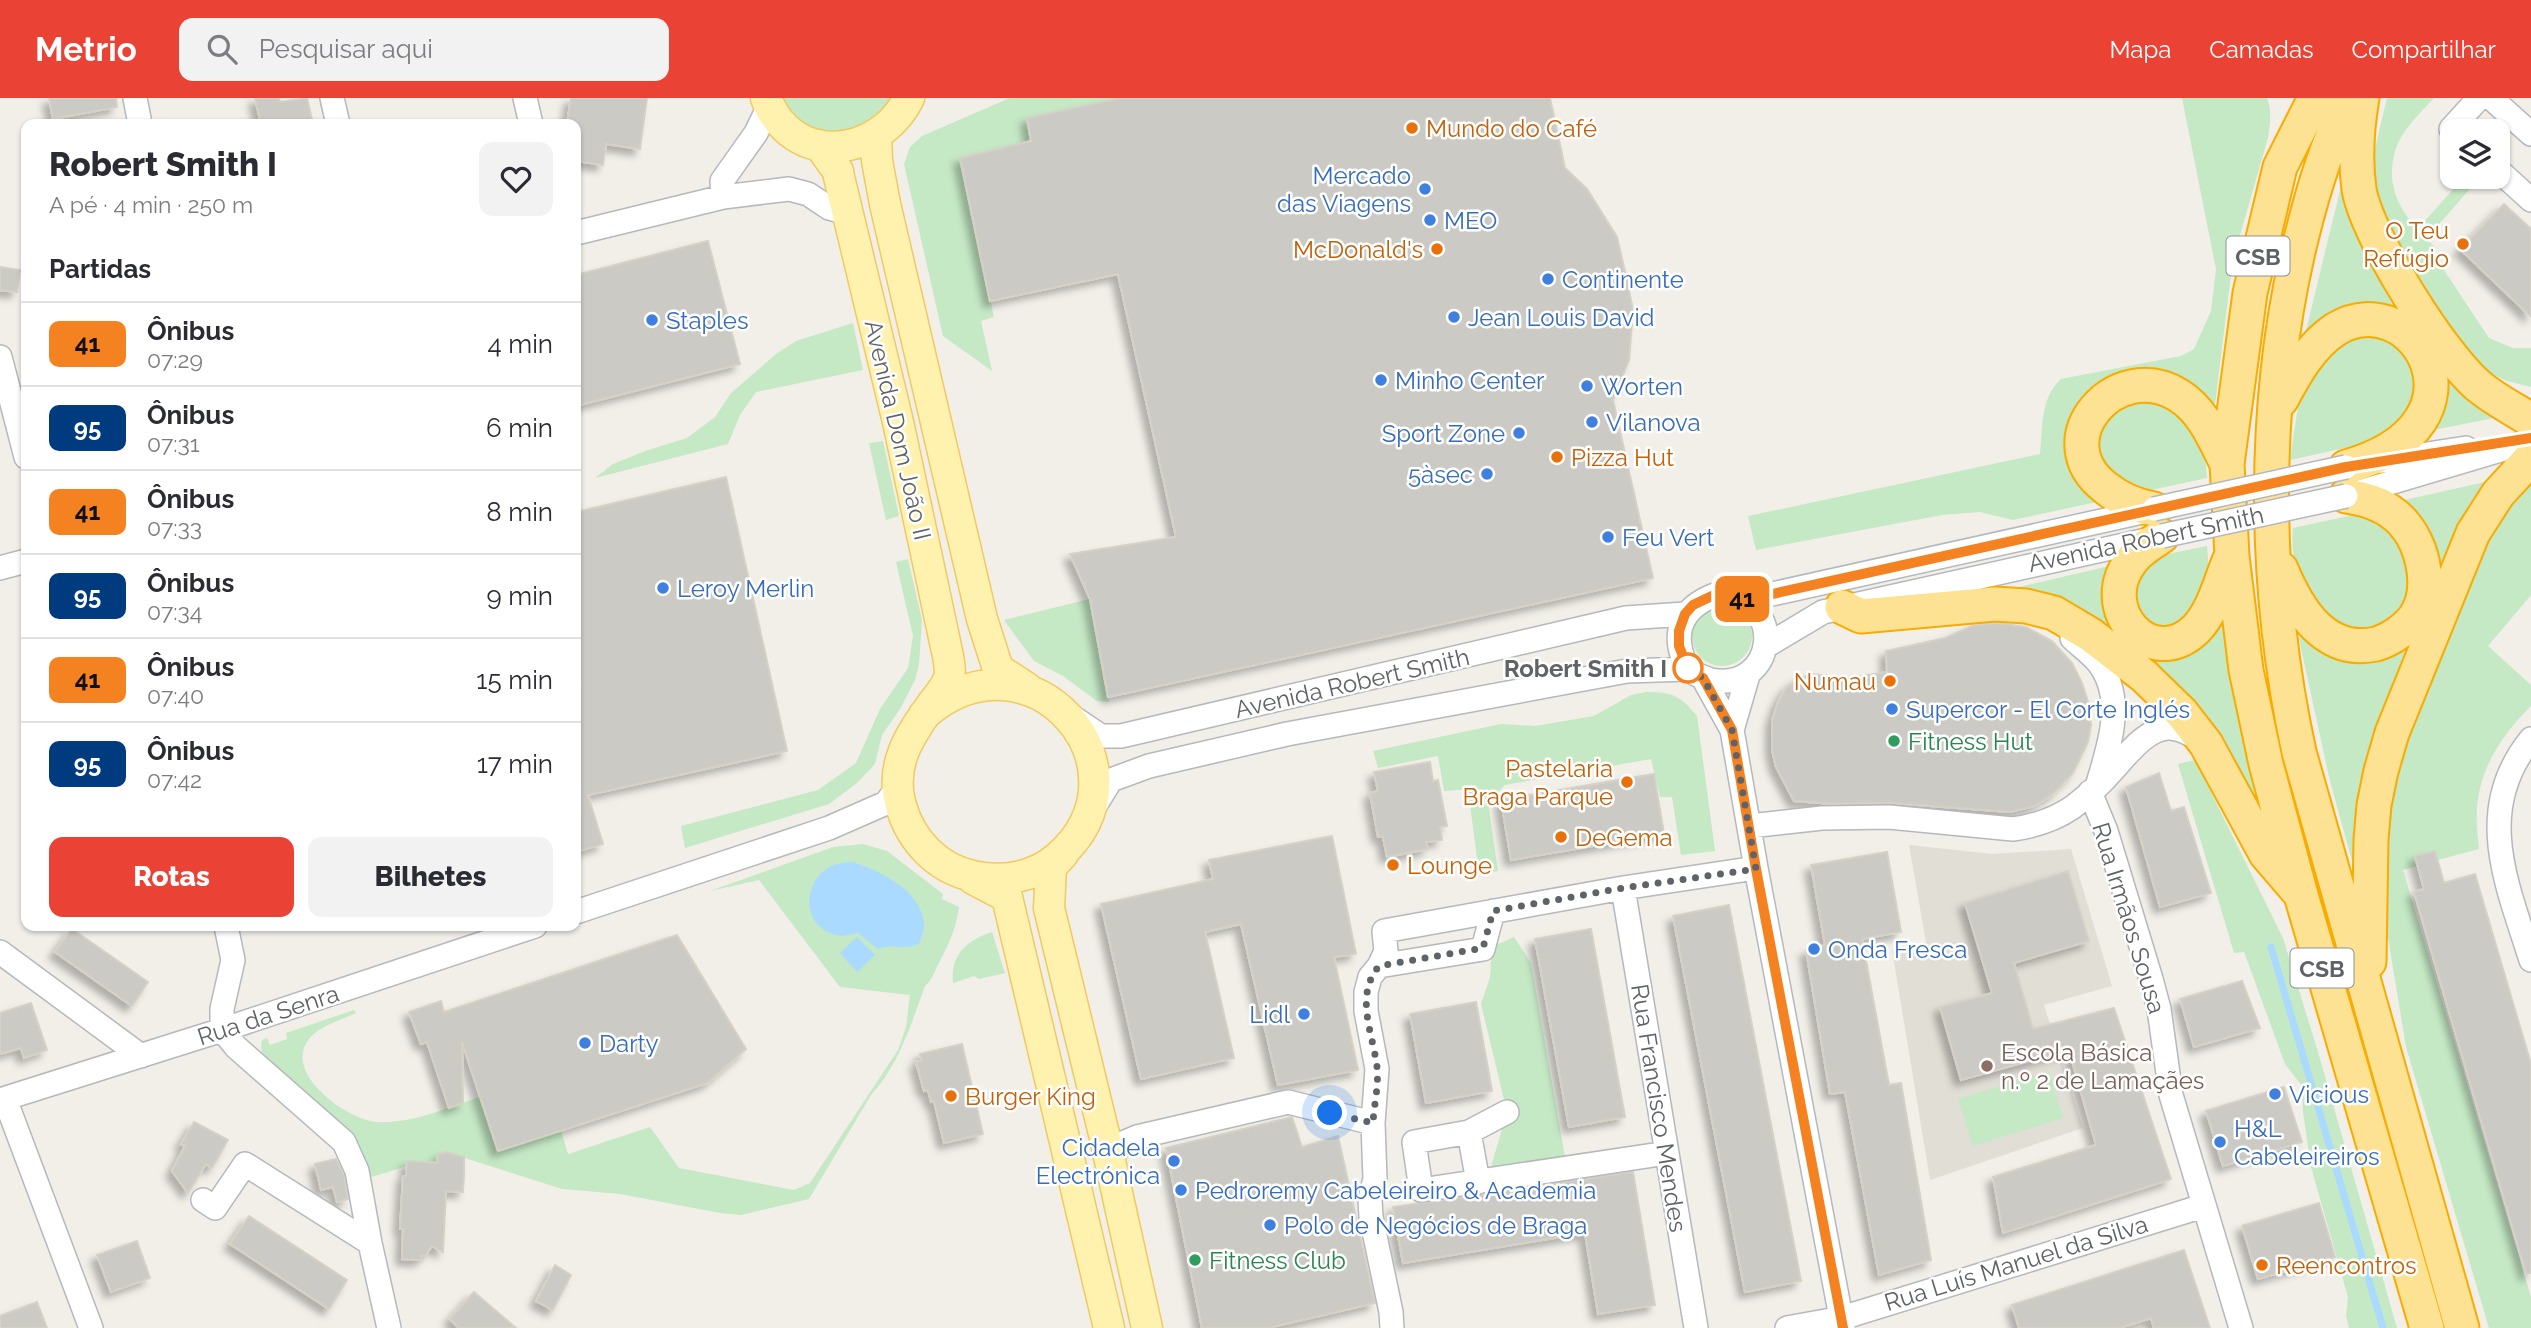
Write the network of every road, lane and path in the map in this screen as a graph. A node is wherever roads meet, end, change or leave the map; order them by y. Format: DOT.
graph roads {
  1 [pos="135,98"];
  2 [pos="332,98"];
  3 [pos="525,98"];
  4 [pos="2315,98"];
  5 [pos="2350,98"];
  6 [pos="2362,98"];
  7 [pos="2479,98"];
  8 [pos="2491,98"];
  9 [pos="768,102"];
  10 [pos="911,103"];
  11 [pos="139,119"];
  12 [pos="337,119"];
  13 [pos="530,119"];
  14 [pos="2460,119"];
  15 [pos="2531,134"];
  16 [pos="876,135"];
  17 [pos="819,145"];
  18 [pos="2510,181"];
  19 [pos="723,197"];
  20 [pos="2531,200"];
  21 [pos="847,213"];
  22 [pos="581,232"];
  23 [pos="0,357"];
  24 [pos="2277,409"];
  25 [pos="2531,420"];
  26 [pos="21,438"];
  27 [pos="2531,439"];
  28 [pos="2531,458"];
  29 [pos="2227,464"];
  30 [pos="2346,481"];
  31 [pos="2158,523"];
  32 [pos="2274,552"];
  33 [pos="2232,556"];
  34 [pos="21,562"];
  35 [pos="0,568"];
  36 [pos="1745,600"];
  37 [pos="1842,607"];
  38 [pos="2054,613"];
  39 [pos="1685,614"];
  40 [pos="1766,646"];
  41 [pos="1695,673"];
  42 [pos="1748,675"];
  43 [pos="1033,692"];
  44 [pos="1066,713"];
  45 [pos="924,715"];
  46 [pos="1732,730"];
  47 [pos="2531,739"];
  48 [pos="2206,744"];
  49 [pos="898,787"];
  50 [pos="2094,789"];
  51 [pos="1087,818"];
  52 [pos="1750,825"];
  53 [pos="829,828"];
  54 [pos="1067,849"];
  55 [pos="931,855"];
  56 [pos="1756,869"];
  57 [pos="963,874"];
  58 [pos="1623,888"];
  59 [pos="2301,895"];
  60 [pos="581,910"];
  61 [pos="1493,911"];
  62 [pos="227,931"];
  63 [pos="520,931"];
  64 [pos="0,952"];
  65 [pos="2531,960"];
  66 [pos="1379,966"];
  67 [pos="2369,1003"];
  68 [pos="222,1030"];
  69 [pos="141,1056"];
  70 [pos="2,1099"];
  71 [pos="1507,1112"];
  72 [pos="1373,1123"];
  73 [pos="1469,1132"];
  74 [pos="1106,1146"];
  75 [pos="1667,1153"];
  76 [pos="1478,1182"];
  77 [pos="203,1200"];
  78 [pos="2203,1206"];
  79 [pos="370,1243"];
  80 [pos="1842,1323"];
  81 [pos="90,1328"];
  82 [pos="389,1328"];
  83 [pos="1109,1328"];
  84 [pos="1147,1328"];
  85 [pos="1392,1328"];
  86 [pos="1696,1328"];
  87 [pos="1787,1328"];
  88 [pos="2241,1328"];
  89 [pos="2427,1328"];
  90 [pos="2462,1328"];
  1 -- 11 [label="street"];
  2 -- 12 [label="street"];
  3 -- 13 [label="street"];
  4 -- 29 [label="highway, CSB"];
  5 -- 24 [label="highway, CSB"];
  6 -- 25 [label="highway"];
  7 -- 14 [label="street"];
  8 -- 15 [label="street"];
  9 -- 17 [label="main road, Avenida Dom João II"];
  9 -- 19 [label="street"];
  10 -- 16 [label="main road, Avenida Dom João II"];
  16 -- 17 [label="main road, Avenida Dom João II"];
  16 -- 43 [label="main road, Avenida Dom João II"];
  17 -- 21 [label="main road, Avenida Dom João II"];
  18 -- 20 [label="street"];
  19 -- 21 [label="street"];
  19 -- 22 [label="street"];
  21 -- 45 [label="main road, Avenida Dom João II"];
  23 -- 26 [label="street"];
  24 -- 30 [label="highway"];
  24 -- 32 [label="highway, CSB"];
  27 -- 30 [label="street, Avenida Robert Smith"];
  28 -- 67 [label="highway"];
  29 -- 31 [label="highway"];
  29 -- 33 [label="highway, CSB"];
  30 -- 31 [label="street, Avenida Robert Smith, bridge"];
  30 -- 32 [label="highway"];
  31 -- 33 [label="highway"];
  31 -- 36 [label="street, Avenida Robert Smith"];
  31 -- 37 [label="street, Avenida Robert Smith"];
  32 -- 67 [label="highway, CSB"];
  33 -- 59 [label="highway, CSB"];
  34 -- 35 [label="street"];
  36 -- 39 [label="street"];
  36 -- 40 [label="street"];
  37 -- 38 [label="highway"];
  37 -- 40 [label="street, Avenida Robert Smith"];
  38 -- 48 [label="highway"];
  38 -- 50 [label="street"];
  39 -- 41 [label="street"];
  39 -- 44 [label="street, Avenida Robert Smith"];
  40 -- 42 [label="street"];
  41 -- 42 [label="street"];
  41 -- 46 [label="street"];
  41 -- 51 [label="street, Avenida Robert Smith"];
  42 -- 46 [label="street"];
  43 -- 44 [label="main road"];
  43 -- 45 [label="main road"];
  44 -- 51 [label="main road"];
  45 -- 49 [label="main road"];
  46 -- 52 [label="street"];
  47 -- 65 [label="street"];
  48 -- 50 [label="street, Rua Irmãos Sousa"];
  48 -- 59 [label="highway"];
  49 -- 53 [label="street"];
  49 -- 55 [label="main road"];
  50 -- 52 [label="street, Rua Irmãos Sousa"];
  50 -- 78 [label="street, Rua Irmãos Sousa"];
  51 -- 54 [label="main road"];
  52 -- 56 [label="street"];
  53 -- 55 [label="street"];
  53 -- 60 [label="street"];
  54 -- 57 [label="main road"];
  54 -- 74 [label="main road"];
  55 -- 57 [label="main road"];
  56 -- 58 [label="street"];
  56 -- 80 [label="street"];
  57 -- 83 [label="main road"];
  58 -- 61 [label="street"];
  58 -- 75 [label="street, Rua Francisco Mendes"];
  59 -- 89 [label="highway, CSB"];
  61 -- 66 [label="street"];
  61 -- 66 [label="street"];
  62 -- 68 [label="street"];
  63 -- 68 [label="street, Rua da Senra"];
  64 -- 69 [label="street"];
  66 -- 72 [label="street"];
  67 -- 90 [label="highway, CSB"];
  68 -- 69 [label="street, Rua da Senra"];
  68 -- 79 [label="street"];
  69 -- 70 [label="street, Rua da Senra"];
  70 -- 81 [label="street"];
  71 -- 73 [label="street"];
  72 -- 74 [label="street"];
  72 -- 85 [label="street"];
  73 -- 76 [label="street"];
  73 -- 76 [label="street"];
  74 -- 84 [label="main road"];
  75 -- 76 [label="street"];
  75 -- 86 [label="street, Rua Francisco Mendes"];
  77 -- 79 [label="street"];
  78 -- 80 [label="street, Rua Luís Manuel da Silva"];
  78 -- 88 [label="street, Rua Irmãos Sousa"];
  79 -- 82 [label="street"];
  80 -- 87 [label="street, Rua Luís Manuel da Silva"];
}
